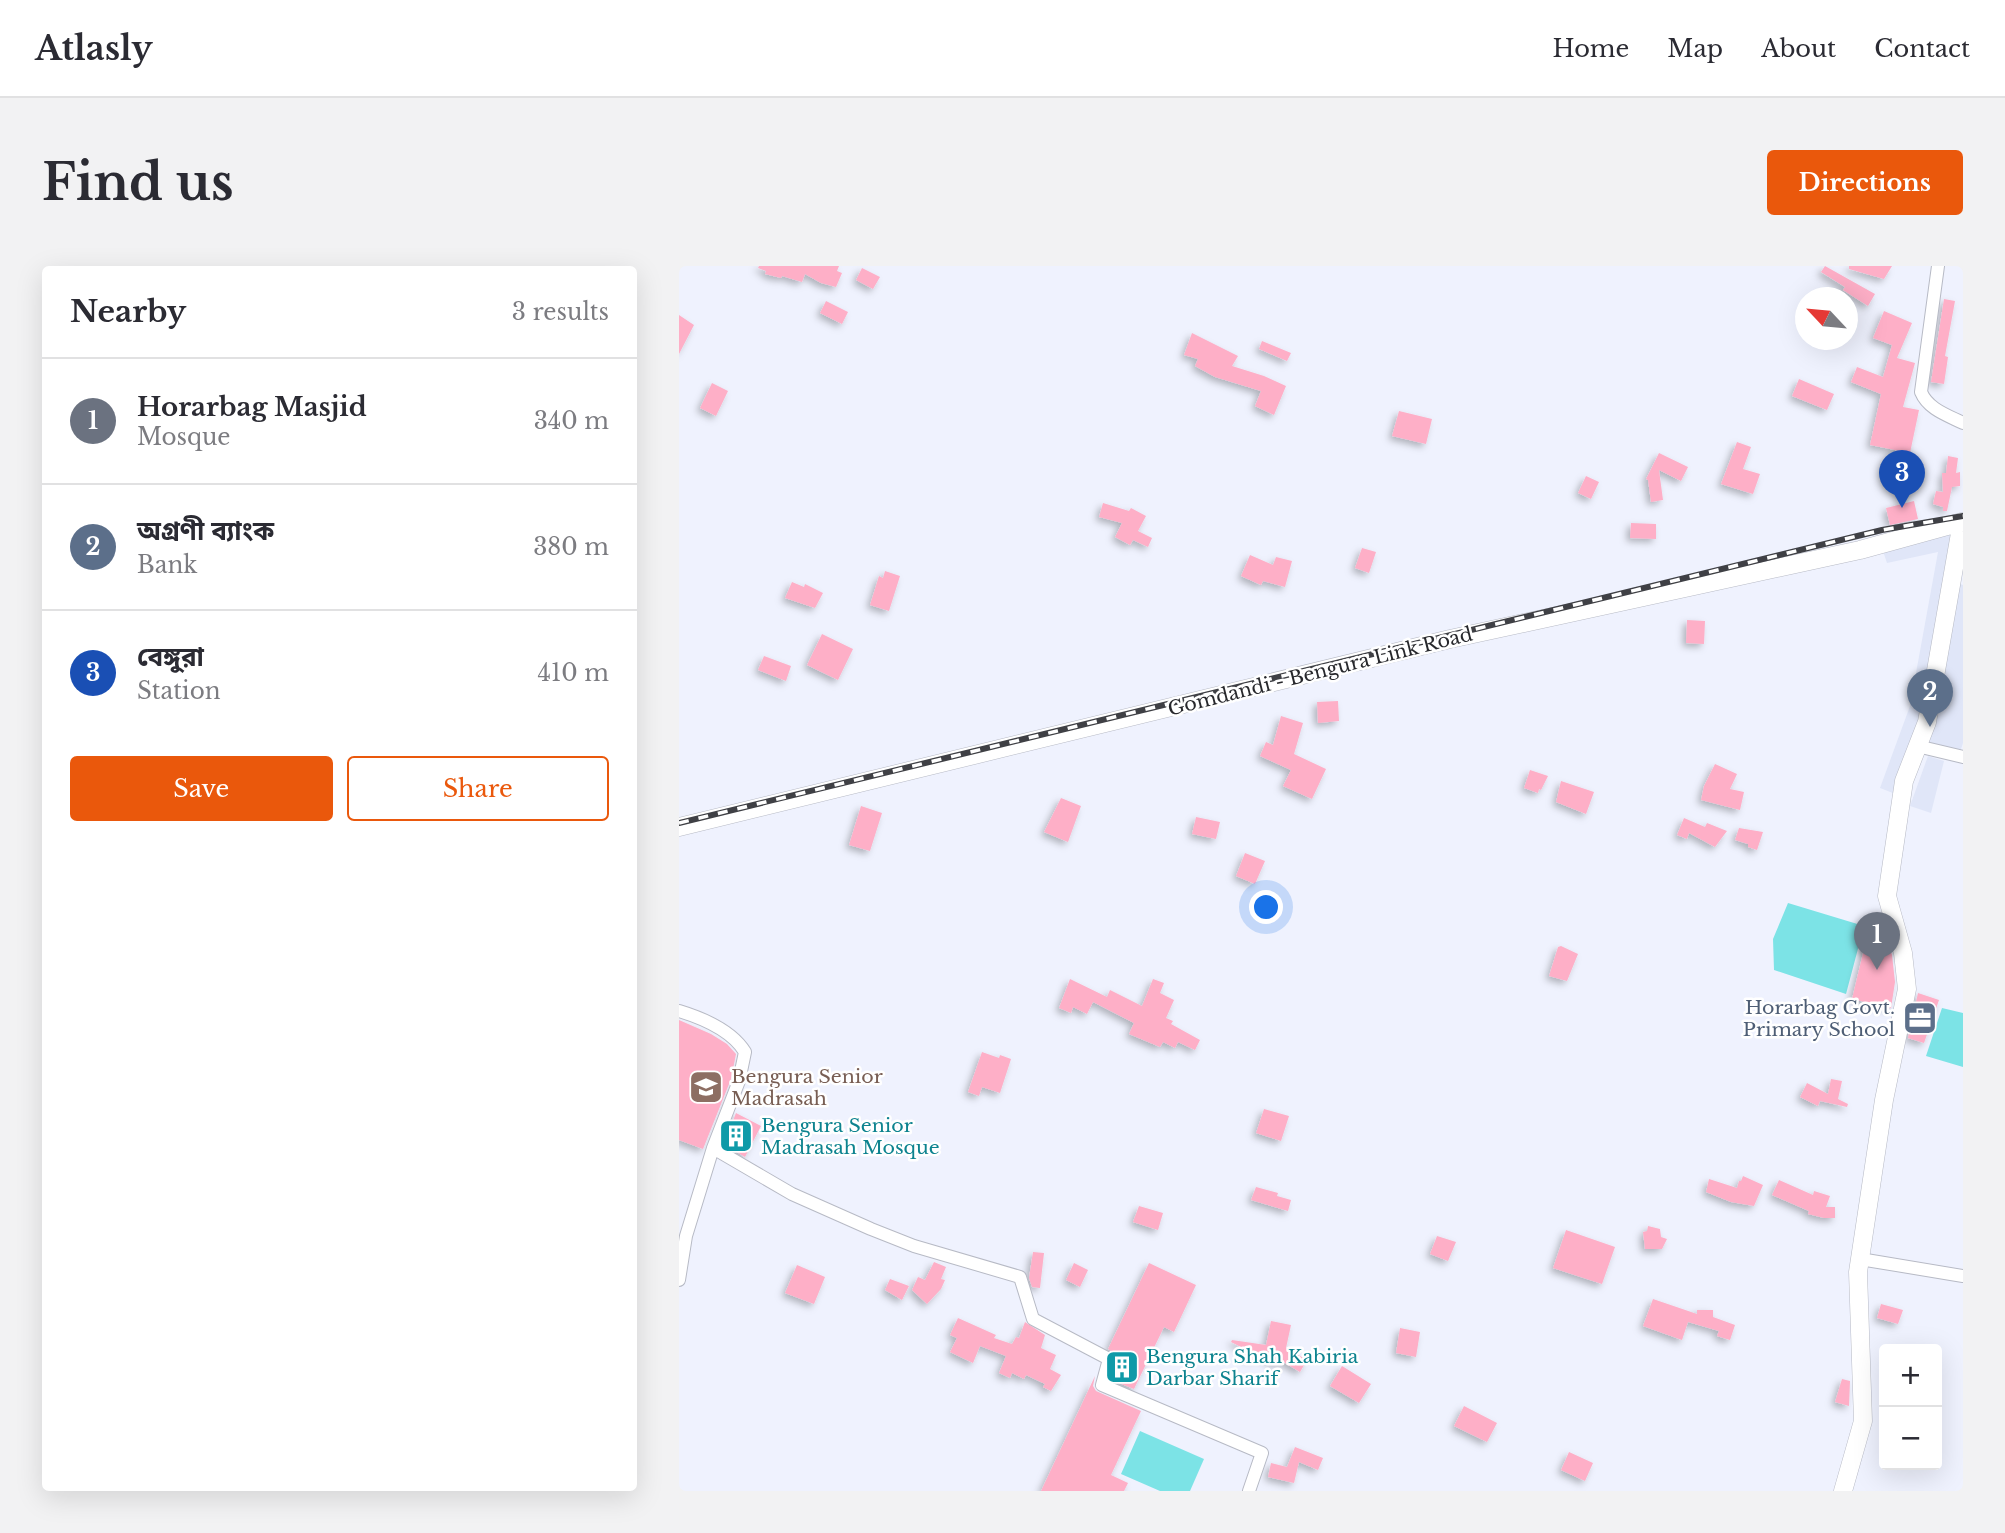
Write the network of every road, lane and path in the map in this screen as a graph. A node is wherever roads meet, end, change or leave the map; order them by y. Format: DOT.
graph roads {
  1 [pos="1938,266"];
  2 [pos="1963,423"];
  3 [pos="1962,519"];
  4 [pos="1957,577"];
  5 [pos="1917,746"];
  6 [pos="1963,757"];
  7 [pos="679,827"];
  8 [pos="679,1010"];
  9 [pos="713,1147"];
  10 [pos="1860,1259"];
  11 [pos="1963,1276"];
  12 [pos="679,1280"];
  13 [pos="1249,1491"];
  14 [pos="1843,1491"];
  1 -- 2 [label="street"];
  3 -- 4 [label="main road"];
  3 -- 7 [label="main road, Gomdandi - Bengura Link Road"];
  4 -- 5 [label="main road"];
  5 -- 6 [label="street"];
  5 -- 10 [label="main road"];
  8 -- 9 [label="street"];
  9 -- 12 [label="street"];
  9 -- 13 [label="street"];
  10 -- 11 [label="street"];
  10 -- 14 [label="main road"];
}
